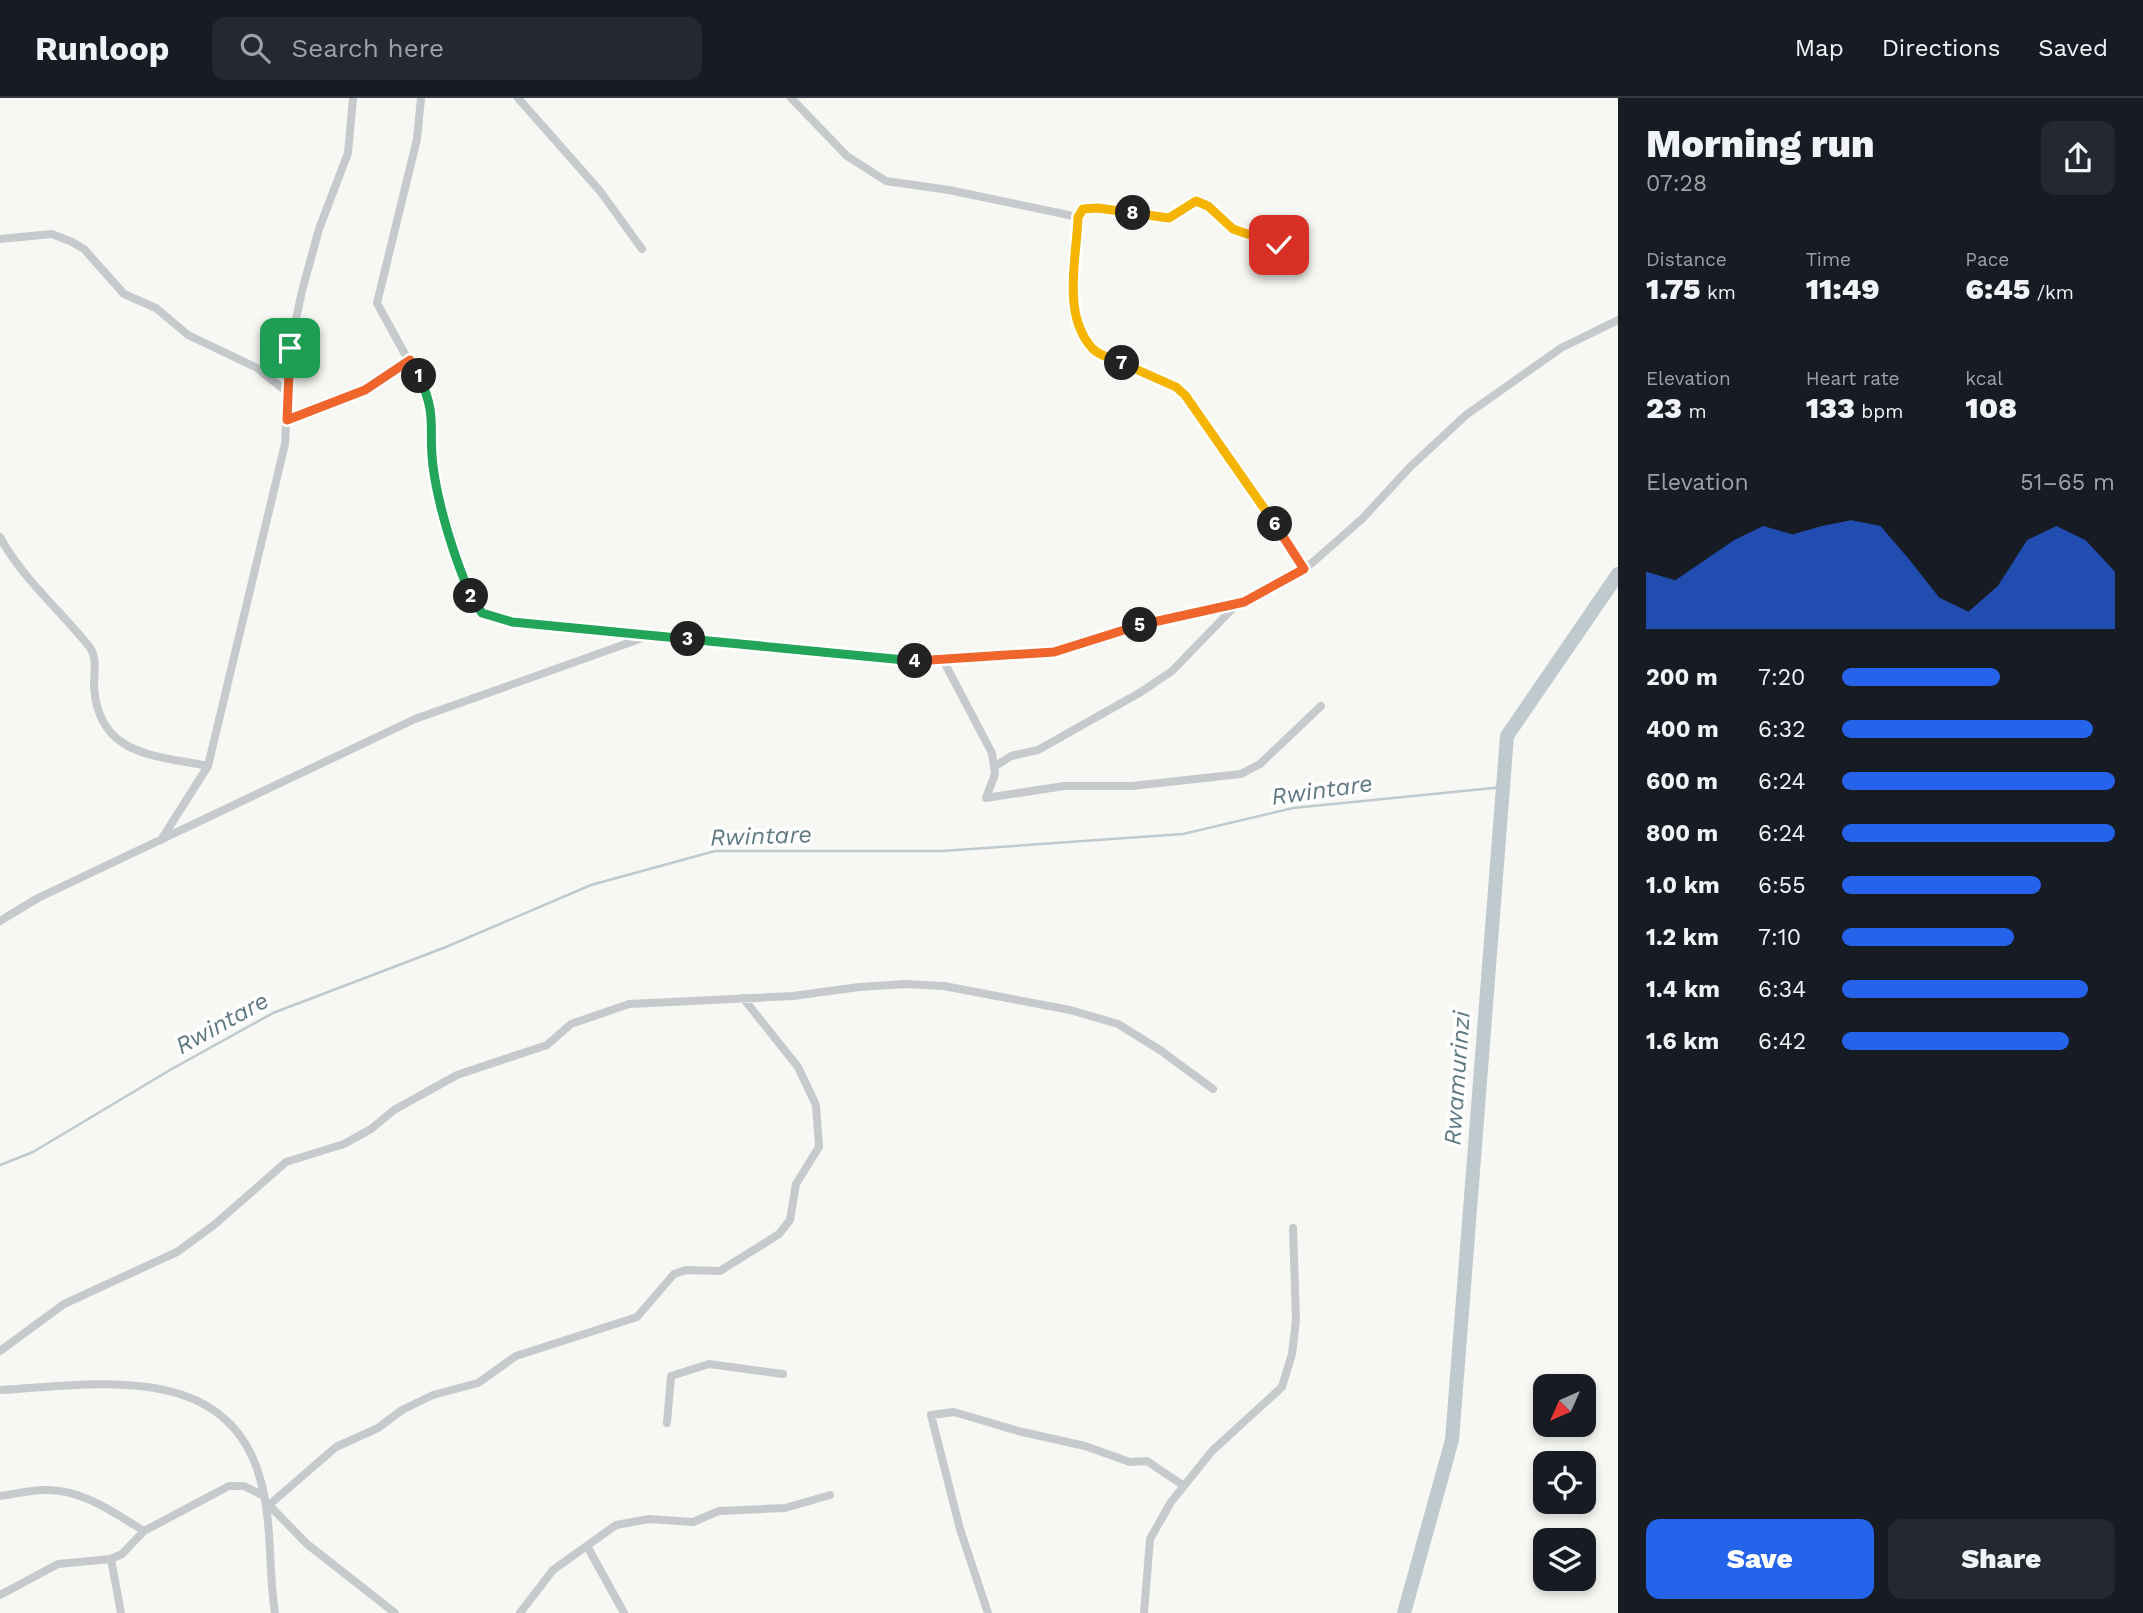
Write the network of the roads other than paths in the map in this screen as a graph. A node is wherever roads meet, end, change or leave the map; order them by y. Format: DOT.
graph roads {
  1 [pos="353,98"];
  2 [pos="421,98"];
  3 [pos="518,98"];
  4 [pos="793,98"];
  5 [pos="1078,217"];
  6 [pos="0,239"];
  7 [pos="642,249"];
  8 [pos="1302,252"];
  9 [pos="1618,320"];
  10 [pos="410,360"];
  11 [pos="286,391"];
  12 [pos="287,420"];
  13 [pos="0,537"];
  14 [pos="1304,569"];
  15 [pos="1238,603"];
  16 [pos="651,635"];
  17 [pos="943,660"];
  18 [pos="1321,706"];
  19 [pos="208,766"];
  20 [pos="994,767"];
  21 [pos="161,840"];
  22 [pos="0,921"];
  23 [pos="743,998"];
  24 [pos="1213,1089"];
  25 [pos="1293,1228"];
  26 [pos="0,1351"];
  27 [pos="783,1374"];
  28 [pos="0,1391"];
  29 [pos="667,1423"];
  30 [pos="1184,1486"];
  31 [pos="830,1495"];
  32 [pos="0,1496"];
  33 [pos="265,1500"];
  34 [pos="144,1531"];
  35 [pos="587,1546"];
  36 [pos="111,1559"];
  37 [pos="0,1595"];
  38 [pos="121,1613"];
  39 [pos="275,1613"];
  40 [pos="395,1613"];
  41 [pos="520,1613"];
  42 [pos="624,1613"];
  43 [pos="988,1613"];
  44 [pos="1144,1613"];
  1 -- 11 [label="street"];
  2 -- 10 [label="street"];
  3 -- 7 [label="street"];
  4 -- 5 [label="street"];
  5 -- 8 [label="street"];
  5 -- 14 [label="street"];
  6 -- 11 [label="street"];
  9 -- 14 [label="street"];
  10 -- 12 [label="street"];
  10 -- 16 [label="street"];
  11 -- 12 [label="street"];
  12 -- 19 [label="street"];
  13 -- 19 [label="street"];
  14 -- 15 [label="street"];
  15 -- 17 [label="street"];
  15 -- 20 [label="street"];
  16 -- 17 [label="street"];
  16 -- 21 [label="street"];
  17 -- 20 [label="street"];
  18 -- 20 [label="street"];
  19 -- 21 [label="street"];
  21 -- 22 [label="street"];
  23 -- 24 [label="street"];
  23 -- 26 [label="street"];
  23 -- 33 [label="street"];
  25 -- 30 [label="street"];
  27 -- 29 [label="street"];
  28 -- 33 [label="street"];
  30 -- 43 [label="street"];
  30 -- 44 [label="street"];
  31 -- 35 [label="street"];
  32 -- 34 [label="street"];
  33 -- 34 [label="street"];
  33 -- 39 [label="street"];
  33 -- 40 [label="street"];
  34 -- 36 [label="street"];
  35 -- 41 [label="street"];
  35 -- 42 [label="street"];
  36 -- 37 [label="street"];
  36 -- 38 [label="street"];
}
